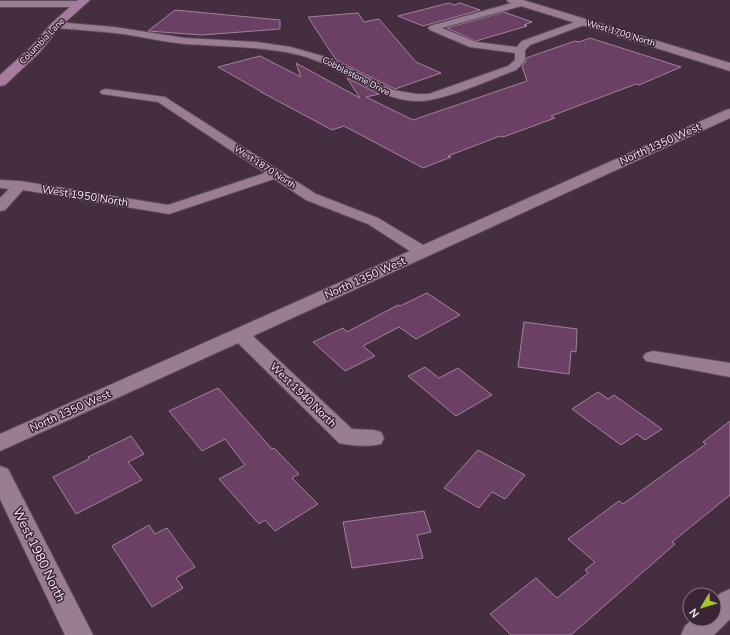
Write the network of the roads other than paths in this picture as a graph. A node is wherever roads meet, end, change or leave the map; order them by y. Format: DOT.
graph roads {
  1 [pos="516,1"];
  2 [pos="83,2"];
  3 [pos="0,4"];
  4 [pos="584,22"];
  5 [pos="56,25"];
  6 [pos="520,50"];
  7 [pos="730,67"];
  8 [pos="0,82"];
  9 [pos="106,92"];
  10 [pos="730,113"];
  11 [pos="276,174"];
  12 [pos="0,184"];
  13 [pos="20,186"];
  14 [pos="0,207"];
  15 [pos="422,252"];
  16 [pos="240,334"];
  17 [pos="653,357"];
  18 [pos="730,370"];
  19 [pos="373,438"];
  20 [pos="0,443"];
  21 [pos="0,475"];
  22 [pos="730,601"];
  23 [pos="722,609"];
  24 [pos="704,627"];
  25 [pos="79,635"];
  26 [pos="695,635"];
  1 -- 4 [label="street, West 1700 North"];
  1 -- 6 [label="street"];
  2 -- 3 [label="street"];
  2 -- 5 [label="main road, Columbia Lane"];
  4 -- 6 [label="street"];
  4 -- 7 [label="street, West 1700 North"];
  5 -- 6 [label="street, Cobblestone Drive"];
  5 -- 8 [label="main road, Columbia Lane"];
  9 -- 11 [label="street, West 1870 North"];
  10 -- 15 [label="street, North 1350 West"];
  11 -- 13 [label="street, West 1950 North"];
  11 -- 15 [label="street, West 1870 North"];
  12 -- 13 [label="street, West 1950 North"];
  13 -- 14 [label="street"];
  15 -- 16 [label="street, North 1350 West"];
  16 -- 19 [label="street, West 1940 North"];
  16 -- 20 [label="street, North 1350 West"];
  17 -- 18 [label="street"];
  21 -- 25 [label="street, West 1980 North"];
  22 -- 23 [label="street"];
  24 -- 26 [label="street"];
}
